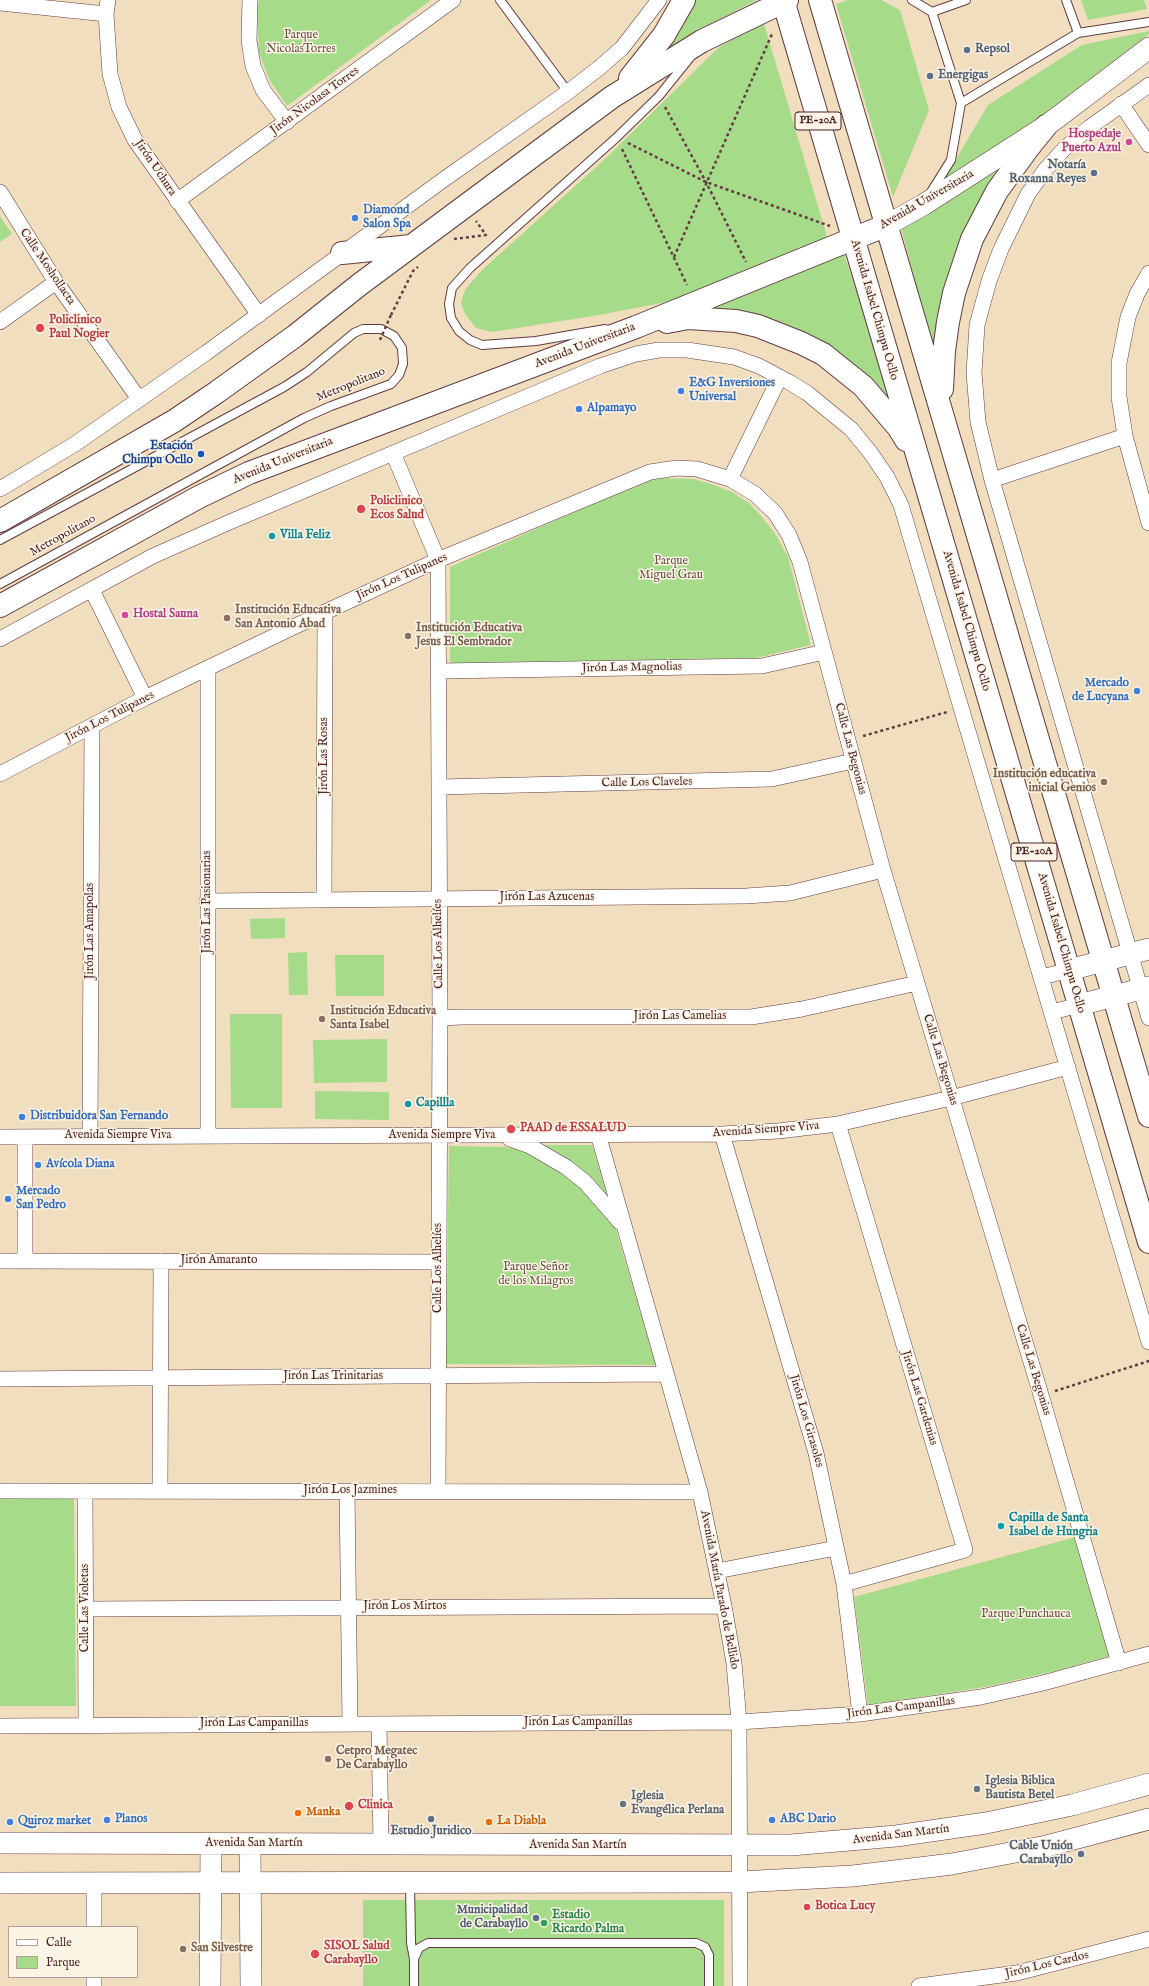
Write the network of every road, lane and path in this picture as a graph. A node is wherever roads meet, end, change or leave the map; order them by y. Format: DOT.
graph roads {
  1 [pos="250,0"];
  2 [pos="453,0"];
  3 [pos="500,0"];
  4 [pos="659,0"];
  5 [pos="684,0"];
  6 [pos="820,0"];
  7 [pos="912,0"];
  8 [pos="966,0"];
  9 [pos="1066,0"];
  10 [pos="784,1"];
  11 [pos="0,3"];
  12 [pos="107,7"];
  13 [pos="932,12"];
  14 [pos="1149,22"];
  15 [pos="775,28"];
  16 [pos="1078,33"];
  17 [pos="702,41"];
  18 [pos="1149,48"];
  19 [pos="1149,85"];
  20 [pos="568,92"];
  21 [pos="659,96"];
  22 [pos="612,97"];
  23 [pos="961,103"];
  24 [pos="1121,104"];
  25 [pos="287,122"];
  26 [pos="1046,126"];
  27 [pos="616,138"];
  28 [pos="1149,145"];
  29 [pos="706,182"];
  30 [pos="0,192"];
  31 [pos="178,201"];
  32 [pos="923,205"];
  33 [pos="887,225"];
  34 [pos="845,234"];
  35 [pos="486,235"];
  36 [pos="448,244"];
  37 [pos="412,246"];
  38 [pos="342,253"];
  39 [pos="674,257"];
  40 [pos="419,266"];
  41 [pos="1149,272"];
  42 [pos="755,279"];
  43 [pos="56,282"];
  44 [pos="694,303"];
  45 [pos="259,315"];
  46 [pos="0,322"];
  47 [pos="636,327"];
  48 [pos="380,340"];
  49 [pos="780,377"];
  50 [pos="139,399"];
  51 [pos="942,410"];
  52 [pos="1125,436"];
  53 [pos="393,453"];
  54 [pos="919,461"];
  55 [pos="730,480"];
  56 [pos="992,480"];
  57 [pos="0,489"];
  58 [pos="0,521"];
  59 [pos="1149,523"];
  60 [pos="0,540"];
  61 [pos="438,560"];
  62 [pos="0,584"];
  63 [pos="92,590"];
  64 [pos="0,606"];
  65 [pos="325,612"];
  66 [pos="0,639"];
  67 [pos="824,652"];
  68 [pos="208,668"];
  69 [pos="439,671"];
  70 [pos="145,698"];
  71 [pos="962,708"];
  72 [pos="92,726"];
  73 [pos="847,741"];
  74 [pos="853,761"];
  75 [pos="0,774"];
  76 [pos="439,787"];
  77 [pos="883,870"];
  78 [pos="438,898"];
  79 [pos="324,899"];
  80 [pos="207,901"];
  81 [pos="1140,952"];
  82 [pos="1104,961"];
  83 [pos="1069,970"];
  84 [pos="1042,977"];
  85 [pos="916,983"];
  86 [pos="1145,988"];
  87 [pos="1114,996"];
  88 [pos="1079,1005"];
  89 [pos="1052,1012"];
  90 [pos="440,1018"];
  91 [pos="1149,1018"];
  92 [pos="1068,1067"];
  93 [pos="951,1098"];
  94 [pos="1149,1116"];
  95 [pos="838,1124"];
  96 [pos="598,1134"];
  97 [pos="722,1134"];
  98 [pos="498,1135"];
  99 [pos="25,1136"];
  100 [pos="90,1136"];
  101 [pos="208,1136"];
  102 [pos="439,1136"];
  103 [pos="0,1137"];
  104 [pos="625,1228"];
  105 [pos="1149,1242"];
  106 [pos="0,1261"];
  107 [pos="25,1261"];
  108 [pos="161,1261"];
  109 [pos="439,1262"];
  110 [pos="1149,1342"];
  111 [pos="1149,1361"];
  112 [pos="666,1374"];
  113 [pos="439,1376"];
  114 [pos="160,1378"];
  115 [pos="0,1379"];
  116 [pos="1041,1395"];
  117 [pos="0,1491"];
  118 [pos="86,1491"];
  119 [pos="160,1491"];
  120 [pos="438,1491"];
  121 [pos="347,1492"];
  122 [pos="700,1492"];
  123 [pos="836,1548"];
  124 [pos="718,1571"];
  125 [pos="844,1584"];
  126 [pos="724,1606"];
  127 [pos="86,1608"];
  128 [pos="349,1608"];
  129 [pos="1149,1654"];
  130 [pos="1119,1662"];
  131 [pos="860,1714"];
  132 [pos="739,1722"];
  133 [pos="350,1724"];
  134 [pos="379,1724"];
  135 [pos="86,1725"];
  136 [pos="0,1726"];
  137 [pos="1149,1784"];
  138 [pos="1149,1819"];
  139 [pos="0,1844"];
  140 [pos="211,1844"];
  141 [pos="250,1844"];
  142 [pos="381,1845"];
  143 [pos="738,1846"];
  144 [pos="739,1882"];
  145 [pos="0,1883"];
  146 [pos="94,1883"];
  147 [pos="211,1883"];
  148 [pos="250,1883"];
  149 [pos="410,1883"];
  150 [pos="94,1926"];
  151 [pos="1149,1939"];
  152 [pos="414,1959"];
  153 [pos="210,1986"];
  154 [pos="250,1986"];
  155 [pos="414,1986"];
  156 [pos="709,1986"];
  157 [pos="740,1986"];
  158 [pos="919,1986"];
  1 -- 25 [label="street"];
  2 -- 25 [label="street, Jirón Nicolasa Torres"];
  3 -- 20 [label="lane"];
  4 -- 20 [label="street"];
  5 -- 22 [label="main road"];
  6 -- 33 [label="main road, PE-20A"];
  7 -- 13 [label="lane"];
  8 -- 13 [label="lane"];
  9 -- 16 [label="lane"];
  10 -- 17 [label="main road"];
  10 -- 34 [label="main road, Avenida Isabel Chimpu Ocllo / PE-20A"];
  11 -- 12 [label="street"];
  12 -- 31 [label="street, Jirón Uchura"];
  13 -- 23 [label="lane"];
  14 -- 16 [label="lane"];
  15 -- 29 [label="path"];
  16 -- 23 [label="lane"];
  17 -- 21 [label="lane"];
  17 -- 22 [label="main road"];
  18 -- 26 [label="main road, Avenida Universitaria"];
  19 -- 24 [label="street"];
  20 -- 38 [label="street"];
  21 -- 27 [label="lane"];
  21 -- 29 [label="path"];
  22 -- 37 [label="main road"];
  23 -- 32 [label="lane"];
  24 -- 28 [label="street"];
  24 -- 56 [label="street"];
  25 -- 31 [label="street, Jirón Nicolasa Torres"];
  26 -- 32 [label="main road, Avenida Universitaria"];
  26 -- 51 [label="main road"];
  27 -- 29 [label="path"];
  27 -- 39 [label="path"];
  27 -- 47 [label="lane"];
  29 -- 34 [label="path"];
  29 -- 39 [label="path"];
  29 -- 42 [label="path"];
  30 -- 43 [label="street, Calle Moshollacta"];
  31 -- 45 [label="street, Jirón Uchura"];
  32 -- 33 [label="main road, Avenida Universitaria"];
  33 -- 34 [label="main road, Avenida Universitaria"];
  33 -- 51 [label="main road, PE-20A"];
  34 -- 42 [label="main road, Avenida Universitaria"];
  34 -- 54 [label="main road, Avenida Isabel Chimpu Ocllo / PE-20A"];
  35 -- 36 [label="path"];
  37 -- 38 [label="main road"];
  37 -- 58 [label="main road"];
  38 -- 45 [label="street"];
  39 -- 44 [label="path"];
  40 -- 48 [label="path, bridge"];
  41 -- 52 [label="street"];
  42 -- 44 [label="main road, Avenida Universitaria"];
  43 -- 46 [label="street"];
  43 -- 50 [label="street, Calle Moshollacta"];
  44 -- 47 [label="main road, Avenida Universitaria"];
  45 -- 50 [label="street"];
  47 -- 54 [label="main road"];
  47 -- 64 [label="main road, Avenida Universitaria"];
  49 -- 53 [label="street, Avenida Universitaria"];
  49 -- 55 [label="street"];
  49 -- 71 [label="street"];
  50 -- 57 [label="street"];
  51 -- 82 [label="main road, PE-20A"];
  52 -- 56 [label="street"];
  52 -- 59 [label="street"];
  53 -- 61 [label="street, Calle Los Alhelíes"];
  53 -- 63 [label="street, Avenida Universitaria"];
  54 -- 83 [label="main road, Avenida Isabel Chimpu Ocllo / PE-20A"];
  55 -- 61 [label="street, Jirón Los Tulipanes"];
  55 -- 67 [label="street, Calle Las Begonias"];
  56 -- 81 [label="street"];
  60 -- 62 [label="lane, Metropolitano"];
  61 -- 65 [label="street, Jirón Los Tulipanes"];
  61 -- 69 [label="street, Calle Los Alhelíes"];
  63 -- 66 [label="street, Avenida Universitaria"];
  63 -- 70 [label="street"];
  65 -- 68 [label="street, Jirón Los Tulipanes"];
  65 -- 79 [label="street, Jirón Las Rosas"];
  67 -- 69 [label="street, Jirón Las Magnolias"];
  67 -- 73 [label="street, Calle Las Begonias"];
  68 -- 70 [label="street, Jirón Los Tulipanes"];
  68 -- 80 [label="street, Jirón Las Pasionarias"];
  69 -- 76 [label="street, Calle Los Alhelíes"];
  70 -- 72 [label="street, Jirón Los Tulipanes"];
  71 -- 73 [label="path"];
  71 -- 84 [label="street"];
  72 -- 75 [label="street, Jirón Los Tulipanes"];
  72 -- 100 [label="street, Jirón Las Amapolas"];
  73 -- 74 [label="street, Calle Las Begonias"];
  74 -- 76 [label="street, Calle Los Claveles"];
  74 -- 77 [label="street, Calle Las Begonias"];
  76 -- 78 [label="street, Calle Los Alhelíes"];
  77 -- 78 [label="street, Jirón Las Azucenas"];
  77 -- 85 [label="street, Calle Las Begonias"];
  78 -- 79 [label="street, Jirón Las Azucenas"];
  78 -- 90 [label="street, Calle Los Alhelíes"];
  79 -- 80 [label="street, Jirón Las Azucenas"];
  80 -- 101 [label="street, Jirón Las Pasionarias"];
  81 -- 82 [label="main road"];
  81 -- 86 [label="street"];
  82 -- 83 [label="main road"];
  82 -- 87 [label="main road, PE-20A"];
  83 -- 84 [label="street"];
  83 -- 88 [label="main road, Avenida Isabel Chimpu Ocllo / PE-20A"];
  84 -- 89 [label="street"];
  85 -- 90 [label="street, Jirón Las Camelias"];
  85 -- 93 [label="street, Calle Las Begonias"];
  86 -- 87 [label="main road"];
  86 -- 91 [label="street"];
  87 -- 88 [label="main road"];
  87 -- 94 [label="main road, PE-20A"];
  88 -- 89 [label="street"];
  88 -- 105 [label="main road, Avenida Isabel Chimpu Ocllo / PE-20A"];
  89 -- 92 [label="street"];
  90 -- 102 [label="street, Calle Los Alhelíes"];
  92 -- 93 [label="street, Avenida Siempre Viva"];
  92 -- 110 [label="street"];
  93 -- 95 [label="street, Avenida Siempre Viva"];
  93 -- 116 [label="street, Calle Las Begonias"];
  95 -- 97 [label="street, Avenida Siempre Viva"];
  95 -- 125 [label="street, Jirón Las Gardenias"];
  96 -- 97 [label="street, Avenida Siempre Viva"];
  96 -- 98 [label="street, Avenida Siempre Viva"];
  96 -- 104 [label="street, Avenida María Parado de Bellido"];
  97 -- 123 [label="street, Jirón Los Girasoles"];
  98 -- 102 [label="street, Avenida Siempre Viva"];
  98 -- 104 [label="street, Avenida María Parado de Bellido"];
  99 -- 100 [label="street, Avenida Siempre Viva"];
  99 -- 103 [label="street, Avenida Siempre Viva"];
  99 -- 107 [label="street"];
  100 -- 101 [label="street, Avenida Siempre Viva"];
  101 -- 102 [label="street, Avenida Siempre Viva"];
  102 -- 109 [label="street, Calle Los Alhelíes"];
  104 -- 112 [label="street, Avenida María Parado de Bellido"];
  106 -- 107 [label="street, Jirón Amaranto"];
  107 -- 108 [label="street, Jirón Amaranto"];
  108 -- 109 [label="street, Jirón Amaranto"];
  108 -- 114 [label="street"];
  109 -- 113 [label="street, Calle Los Alhelíes"];
  111 -- 116 [label="path"];
  112 -- 113 [label="street, Jirón Las Trinitarias"];
  112 -- 122 [label="street, Avenida María Parado de Bellido"];
  113 -- 114 [label="street, Jirón Las Trinitarias"];
  113 -- 120 [label="street, Calle Los Alhelíes"];
  114 -- 115 [label="street, Jirón Las Trinitarias"];
  114 -- 119 [label="street"];
  116 -- 130 [label="street, Calle Las Begonias"];
  117 -- 118 [label="street, Jirón Los Jazmines"];
  118 -- 119 [label="street, Jirón Los Jazmines"];
  118 -- 127 [label="street, Calle Las Violetas"];
  119 -- 121 [label="street, Jirón Los Jazmines"];
  120 -- 121 [label="street, Jirón Los Jazmines"];
  120 -- 122 [label="street, Jirón Los Jazmines"];
  121 -- 128 [label="street"];
  122 -- 124 [label="street, Avenida María Parado de Bellido"];
  123 -- 124 [label="street"];
  123 -- 125 [label="street, Jirón Los Girasoles"];
  124 -- 126 [label="street, Avenida María Parado de Bellido"];
  125 -- 131 [label="street, Jirón Los Girasoles"];
  126 -- 128 [label="street, Jirón Los Mirtos"];
  126 -- 132 [label="street, Avenida María Parado de Bellido"];
  127 -- 128 [label="street, Jirón Los Mirtos"];
  127 -- 135 [label="street, Calle Las Violetas"];
  128 -- 133 [label="street"];
  129 -- 130 [label="street, Jirón Las Campanillas"];
  130 -- 131 [label="street, Jirón Las Campanillas"];
  131 -- 132 [label="street, Jirón Las Campanillas"];
  132 -- 134 [label="street, Jirón Las Campanillas"];
  132 -- 143 [label="street, Avenida María Parado de Bellido"];
  133 -- 134 [label="street, Jirón Las Campanillas"];
  133 -- 135 [label="street, Jirón Las Campanillas"];
  134 -- 142 [label="street"];
  135 -- 136 [label="street, Jirón Las Campanillas"];
  137 -- 143 [label="main road, Avenida San Martín"];
  138 -- 144 [label="main road"];
  139 -- 140 [label="main road, Avenida San Martín"];
  140 -- 141 [label="main road, Avenida San Martín"];
  140 -- 147 [label="main road"];
  141 -- 142 [label="main road, Avenida San Martín"];
  141 -- 148 [label="main road"];
  142 -- 143 [label="main road, Avenida San Martín"];
  143 -- 144 [label="street, Avenida María Parado de Bellido"];
  144 -- 149 [label="main road"];
  144 -- 157 [label="street, Avenida María Parado de Bellido"];
  145 -- 146 [label="main road"];
  146 -- 147 [label="main road"];
  146 -- 150 [label="street"];
  147 -- 148 [label="main road"];
  147 -- 153 [label="main road"];
  148 -- 149 [label="main road"];
  148 -- 154 [label="main road"];
  149 -- 152 [label="lane"];
  151 -- 158 [label="street, Jirón Los Cardos"];
  152 -- 155 [label="lane"];
  152 -- 156 [label="lane"];
}
